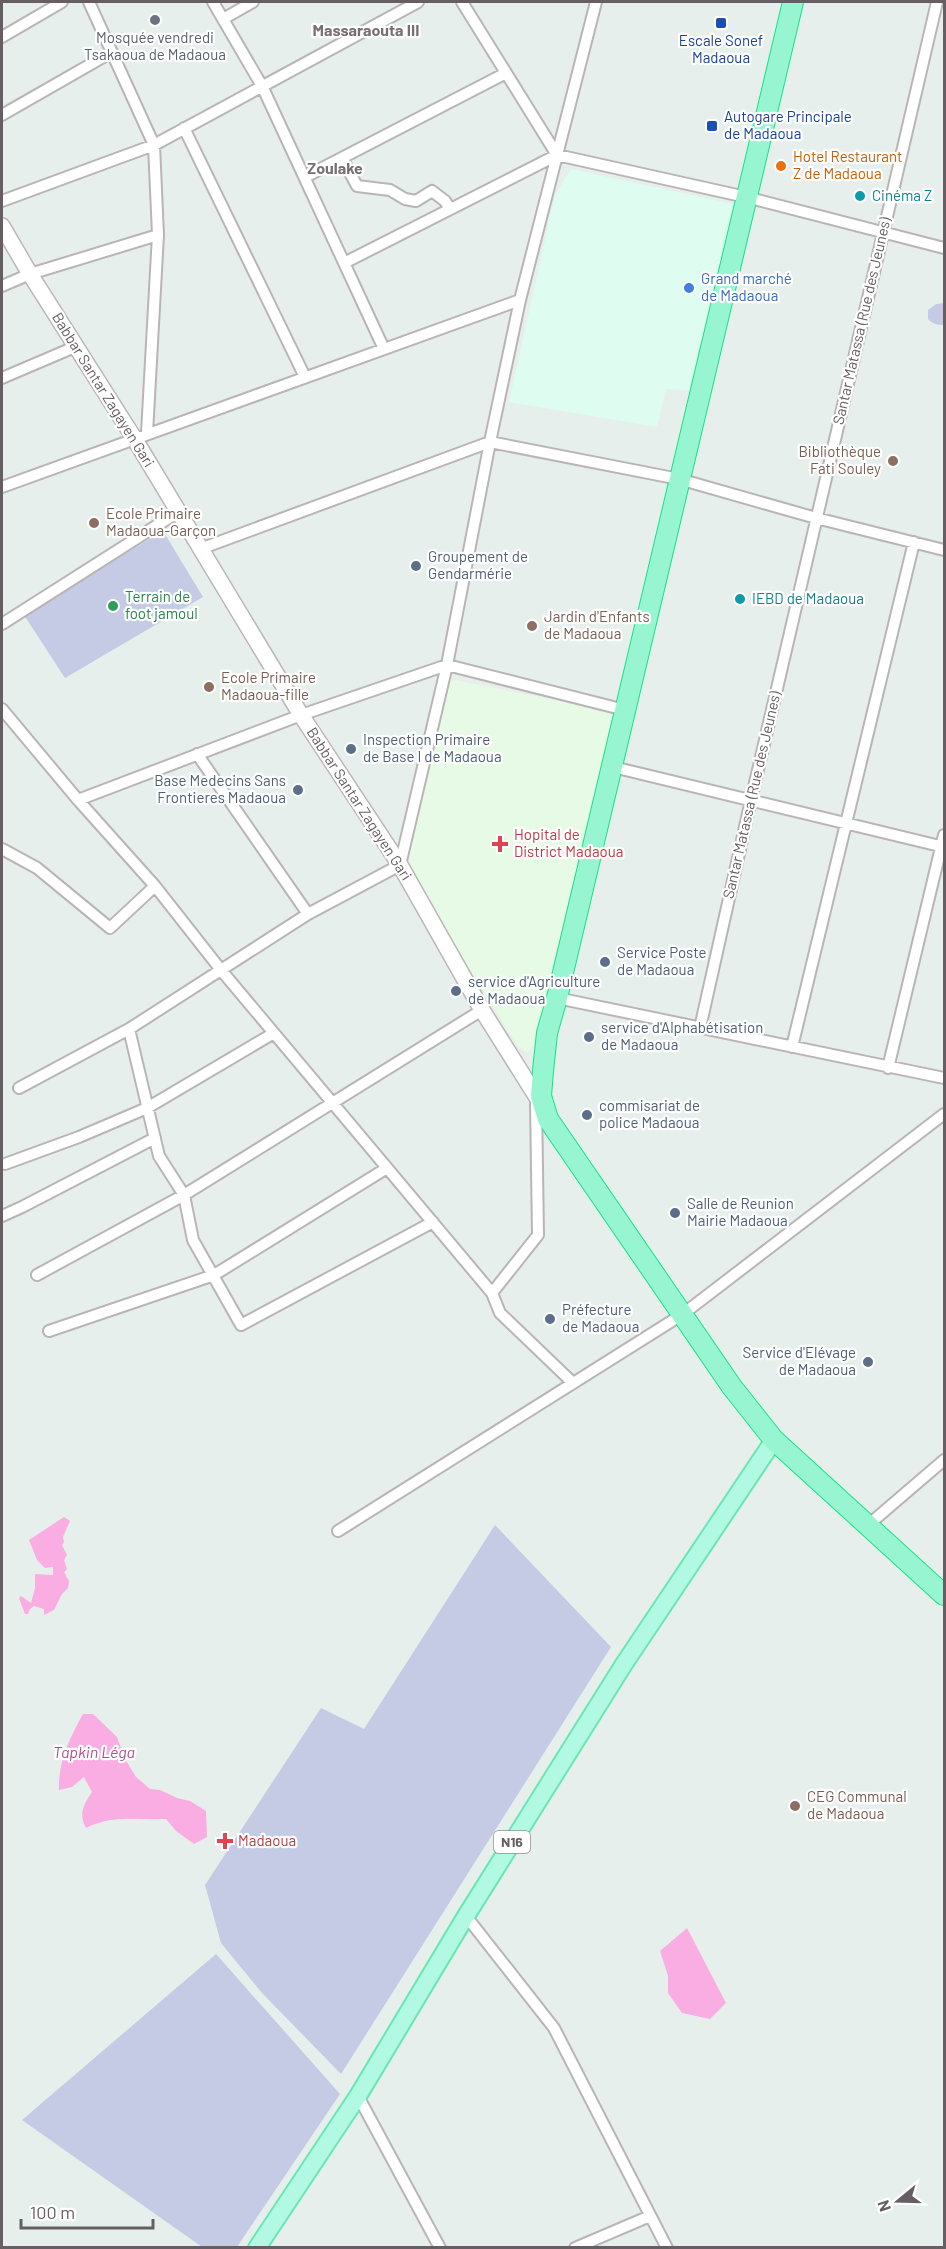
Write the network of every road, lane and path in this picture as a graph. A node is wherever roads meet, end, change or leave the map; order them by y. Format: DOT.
graph roads {
  1 [pos="62,2"];
  2 [pos="89,2"];
  3 [pos="213,2"];
  4 [pos="253,2"];
  5 [pos="418,2"];
  6 [pos="462,2"];
  7 [pos="596,2"];
  8 [pos="793,2"];
  9 [pos="937,2"];
  10 [pos="223,19"];
  11 [pos="2,37"];
  12 [pos="112,52"];
  13 [pos="506,73"];
  14 [pos="262,86"];
  15 [pos="2,116"];
  16 [pos="184,128"];
  17 [pos="154,145"];
  18 [pos="557,155"];
  19 [pos="342,158"];
  20 [pos="304,177"];
  21 [pos="746,197"];
  22 [pos="2,201"];
  23 [pos="450,209"];
  24 [pos="2,226"];
  25 [pos="883,233"];
  26 [pos="158,235"];
  27 [pos="945,248"];
  28 [pos="344,263"];
  29 [pos="30,274"];
  30 [pos="2,286"];
  31 [pos="520,300"];
  32 [pos="77,346"];
  33 [pos="384,349"];
  34 [pos="305,377"];
  35 [pos="2,378"];
  36 [pos="140,436"];
  37 [pos="490,441"];
  38 [pos="679,479"];
  39 [pos="2,487"];
  40 [pos="178,512"];
  41 [pos="816,518"];
  42 [pos="914,542"];
  43 [pos="200,549"];
  44 [pos="945,550"];
  45 [pos="2,624"];
  46 [pos="447,665"];
  47 [pos="2,708"];
  48 [pos="626,710"];
  49 [pos="301,714"];
  50 [pos="197,754"];
  51 [pos="613,767"];
  52 [pos="78,800"];
  53 [pos="751,801"];
  54 [pos="845,823"];
  55 [pos="945,835"];
  56 [pos="943,847"];
  57 [pos="2,849"];
  58 [pos="400,866"];
  59 [pos="155,886"];
  60 [pos="308,914"];
  61 [pos="221,970"];
  62 [pos="557,998"];
  63 [pos="482,1010"];
  64 [pos="700,1028"];
  65 [pos="129,1029"];
  66 [pos="274,1033"];
  67 [pos="792,1047"];
  68 [pos="888,1068"];
  69 [pos="945,1078"];
  70 [pos="19,1088"];
  71 [pos="540,1103"];
  72 [pos="333,1104"];
  73 [pos="147,1108"];
  74 [pos="945,1114"];
  75 [pos="155,1138"];
  76 [pos="5,1164"];
  77 [pos="387,1168"];
  78 [pos="184,1195"];
  79 [pos="2,1216"];
  80 [pos="433,1222"];
  81 [pos="37,1275"];
  82 [pos="214,1275"];
  83 [pos="492,1293"];
  84 [pos="683,1314"];
  85 [pos="49,1331"];
  86 [pos="573,1383"];
  87 [pos="774,1440"];
  88 [pos="945,1460"];
  89 [pos="867,1526"];
  90 [pos="338,1531"];
  91 [pos="945,1595"];
  92 [pos="466,1916"];
  93 [pos="358,2096"];
  94 [pos="650,2216"];
  95 [pos="257,2247"];
  96 [pos="440,2247"];
  97 [pos="575,2247"];
  98 [pos="667,2247"];
  1 -- 11 [label="street"];
  2 -- 12 [label="street"];
  3 -- 10 [label="street"];
  4 -- 10 [label="street"];
  5 -- 14 [label="street"];
  6 -- 13 [label="street"];
  7 -- 18 [label="street"];
  8 -- 21 [label="highway"];
  9 -- 25 [label="street, Santar Matassa (Rue des Jeunes)"];
  10 -- 14 [label="street"];
  12 -- 15 [label="street"];
  12 -- 17 [label="street"];
  13 -- 18 [label="street"];
  13 -- 19 [label="street"];
  14 -- 16 [label="street"];
  14 -- 20 [label="street"];
  16 -- 17 [label="street"];
  16 -- 34 [label="street"];
  17 -- 22 [label="street"];
  17 -- 26 [label="street"];
  18 -- 21 [label="street"];
  18 -- 23 [label="street"];
  18 -- 31 [label="street"];
  19 -- 20 [label="street"];
  19 -- 23 [label="street"];
  20 -- 28 [label="street"];
  21 -- 25 [label="street"];
  21 -- 38 [label="highway"];
  23 -- 28 [label="street"];
  24 -- 29 [label="street, Babbar Santar Zagayen Gari"];
  25 -- 27 [label="street"];
  25 -- 41 [label="street, Santar Matassa (Rue des Jeunes)"];
  26 -- 29 [label="street"];
  26 -- 36 [label="street"];
  28 -- 33 [label="street"];
  29 -- 30 [label="street"];
  29 -- 32 [label="street, Babbar Santar Zagayen Gari"];
  31 -- 33 [label="street"];
  31 -- 37 [label="street"];
  32 -- 35 [label="street"];
  32 -- 36 [label="street, Babbar Santar Zagayen Gari"];
  33 -- 34 [label="street"];
  34 -- 36 [label="street"];
  36 -- 39 [label="street"];
  36 -- 40 [label="street, Babbar Santar Zagayen Gari"];
  37 -- 38 [label="street"];
  37 -- 43 [label="street"];
  37 -- 46 [label="street"];
  38 -- 41 [label="street"];
  38 -- 48 [label="highway"];
  40 -- 43 [label="street, Babbar Santar Zagayen Gari"];
  40 -- 45 [label="street"];
  41 -- 42 [label="street"];
  41 -- 53 [label="street, Santar Matassa (Rue des Jeunes)"];
  42 -- 44 [label="street"];
  42 -- 54 [label="street"];
  43 -- 49 [label="street, Babbar Santar Zagayen Gari"];
  46 -- 48 [label="street"];
  46 -- 49 [label="street"];
  46 -- 58 [label="street"];
  47 -- 52 [label="street"];
  48 -- 51 [label="highway"];
  49 -- 50 [label="street"];
  49 -- 58 [label="street, Babbar Santar Zagayen Gari"];
  50 -- 52 [label="street"];
  50 -- 60 [label="street"];
  51 -- 53 [label="street"];
  51 -- 62 [label="highway"];
  52 -- 59 [label="street"];
  53 -- 54 [label="street"];
  53 -- 64 [label="street, Santar Matassa (Rue des Jeunes)"];
  54 -- 56 [label="street"];
  54 -- 67 [label="street"];
  55 -- 56 [label="street"];
  56 -- 68 [label="street"];
  57 -- 59 [label="street"];
  58 -- 60 [label="street"];
  58 -- 63 [label="street, Babbar Santar Zagayen Gari"];
  59 -- 61 [label="street"];
  60 -- 61 [label="street"];
  61 -- 65 [label="street"];
  61 -- 66 [label="street"];
  62 -- 64 [label="street"];
  62 -- 71 [label="highway"];
  63 -- 71 [label="street, Babbar Santar Zagayen Gari"];
  63 -- 72 [label="street"];
  64 -- 67 [label="street"];
  65 -- 70 [label="street"];
  65 -- 73 [label="street"];
  66 -- 72 [label="street"];
  66 -- 73 [label="street"];
  67 -- 68 [label="street"];
  68 -- 69 [label="street"];
  71 -- 83 [label="street"];
  71 -- 84 [label="highway"];
  72 -- 77 [label="street"];
  72 -- 78 [label="street"];
  73 -- 75 [label="street"];
  73 -- 76 [label="street"];
  74 -- 84 [label="street"];
  75 -- 78 [label="street"];
  75 -- 79 [label="street"];
  77 -- 80 [label="street"];
  77 -- 82 [label="street"];
  78 -- 81 [label="street"];
  78 -- 82 [label="street"];
  80 -- 82 [label="street"];
  80 -- 83 [label="street"];
  82 -- 85 [label="street"];
  83 -- 86 [label="street"];
  84 -- 86 [label="street"];
  84 -- 87 [label="highway"];
  86 -- 90 [label="street"];
  87 -- 89 [label="highway"];
  87 -- 92 [label="main road, N16"];
  88 -- 89 [label="street"];
  89 -- 91 [label="highway"];
  92 -- 93 [label="main road, N16"];
  92 -- 94 [label="street"];
  93 -- 95 [label="main road, N16"];
  93 -- 96 [label="street"];
  94 -- 97 [label="street"];
  94 -- 98 [label="street"];
}
